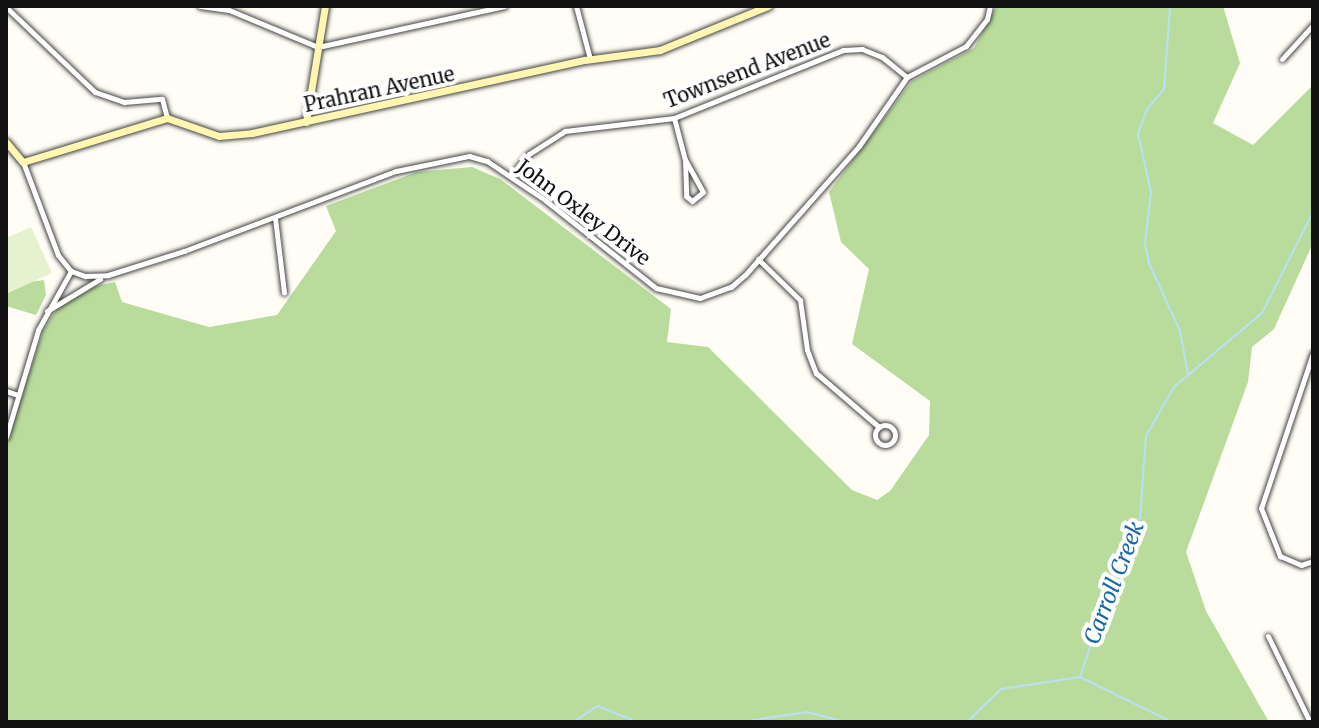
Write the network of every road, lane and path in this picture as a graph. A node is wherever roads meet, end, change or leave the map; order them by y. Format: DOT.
graph roads {
  1 [pos="200,6"];
  2 [pos="325,6"];
  3 [pos="505,6"];
  4 [pos="576,6"];
  5 [pos="768,6"];
  6 [pos="990,6"];
  7 [pos="6,7"];
  8 [pos="1313,25"];
  9 [pos="318,47"];
  10 [pos="590,59"];
  11 [pos="1282,59"];
  12 [pos="907,77"];
  13 [pos="167,118"];
  14 [pos="674,118"];
  15 [pos="306,122"];
  16 [pos="6,142"];
  17 [pos="685,160"];
  18 [pos="23,162"];
  19 [pos="511,176"];
  20 [pos="275,218"];
  21 [pos="758,259"];
  22 [pos="71,271"];
  23 [pos="108,275"];
  24 [pos="284,292"];
  25 [pos="45,313"];
  26 [pos="1313,353"];
  27 [pos="6,391"];
  28 [pos="18,395"];
  29 [pos="879,427"];
  30 [pos="6,437"];
  31 [pos="1313,561"];
  32 [pos="1268,636"];
  33 [pos="1310,722"];
  1 -- 9 [label="street"];
  2 -- 9 [label="street"];
  3 -- 9 [label="street"];
  4 -- 10 [label="street"];
  5 -- 10 [label="street, Prahran Avenue"];
  6 -- 12 [label="street, John Oxley Drive"];
  7 -- 13 [label="street"];
  8 -- 11 [label="street"];
  9 -- 15 [label="street"];
  10 -- 15 [label="street, Prahran Avenue"];
  12 -- 14 [label="street, Townsend Avenue"];
  12 -- 21 [label="street, John Oxley Drive"];
  13 -- 15 [label="street, Prahran Avenue"];
  13 -- 18 [label="street"];
  14 -- 17 [label="street"];
  14 -- 19 [label="street, Townsend Avenue"];
  16 -- 18 [label="street"];
  17 -- 17 [label="street"];
  18 -- 22 [label="street"];
  19 -- 20 [label="street, John Oxley Drive"];
  19 -- 21 [label="street, John Oxley Drive"];
  20 -- 23 [label="street, John Oxley Drive"];
  20 -- 24 [label="street"];
  21 -- 29 [label="street"];
  22 -- 23 [label="street, John Oxley Drive"];
  22 -- 25 [label="street"];
  23 -- 25 [label="street"];
  25 -- 28 [label="street"];
  26 -- 31 [label="street"];
  27 -- 28 [label="street"];
  28 -- 30 [label="street"];
  32 -- 33 [label="street"];
}
